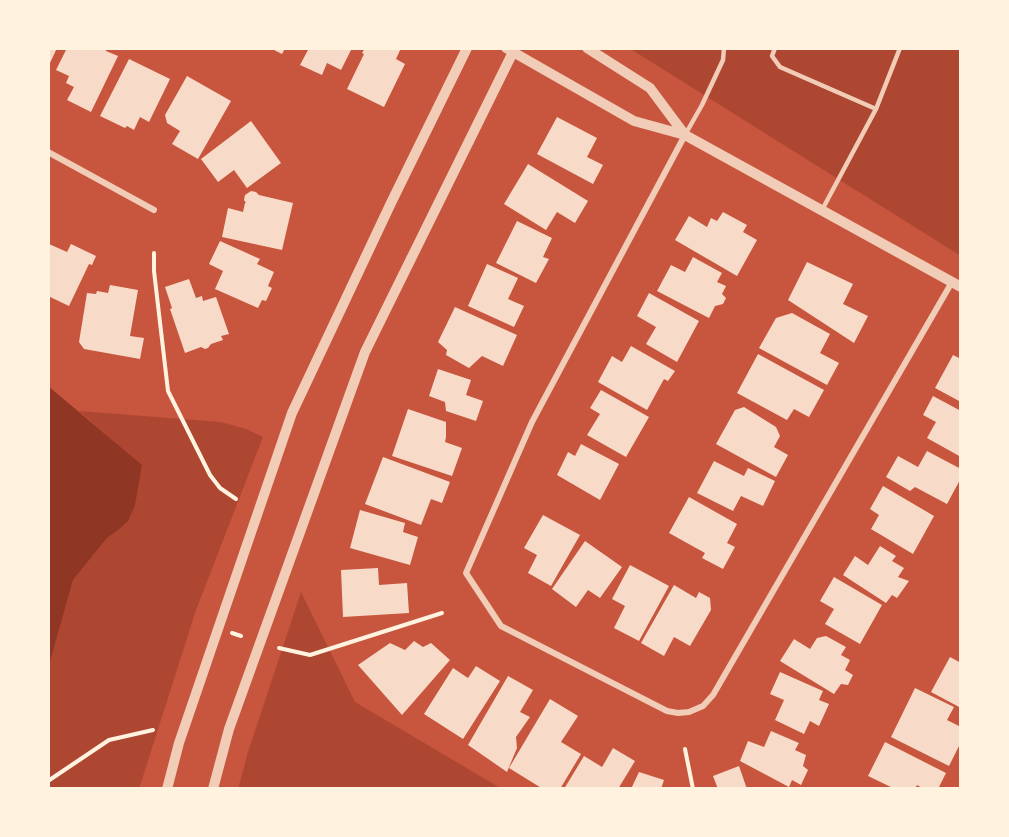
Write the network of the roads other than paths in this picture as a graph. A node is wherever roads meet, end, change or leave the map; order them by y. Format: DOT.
graph roads {
  1 [pos="467,48"];
  2 [pos="587,48"];
  3 [pos="724,48"];
  4 [pos="775,48"];
  5 [pos="900,48"];
  6 [pos="511,49"];
  7 [pos="876,109"];
  8 [pos="685,135"];
  9 [pos="48,152"];
  10 [pos="154,210"];
  11 [pos="822,210"];
  12 [pos="957,285"];
  13 [pos="167,789"];
  14 [pos="213,789"];
  1 -- 13 [label="street"];
  2 -- 8 [label="street"];
  3 -- 8 [label="lane"];
  4 -- 7 [label="lane"];
  5 -- 7 [label="lane"];
  6 -- 8 [label="street"];
  6 -- 14 [label="street"];
  7 -- 11 [label="lane"];
  8 -- 11 [label="street"];
  8 -- 12 [label="street"];
  9 -- 10 [label="street"];
  11 -- 12 [label="street"];
}
